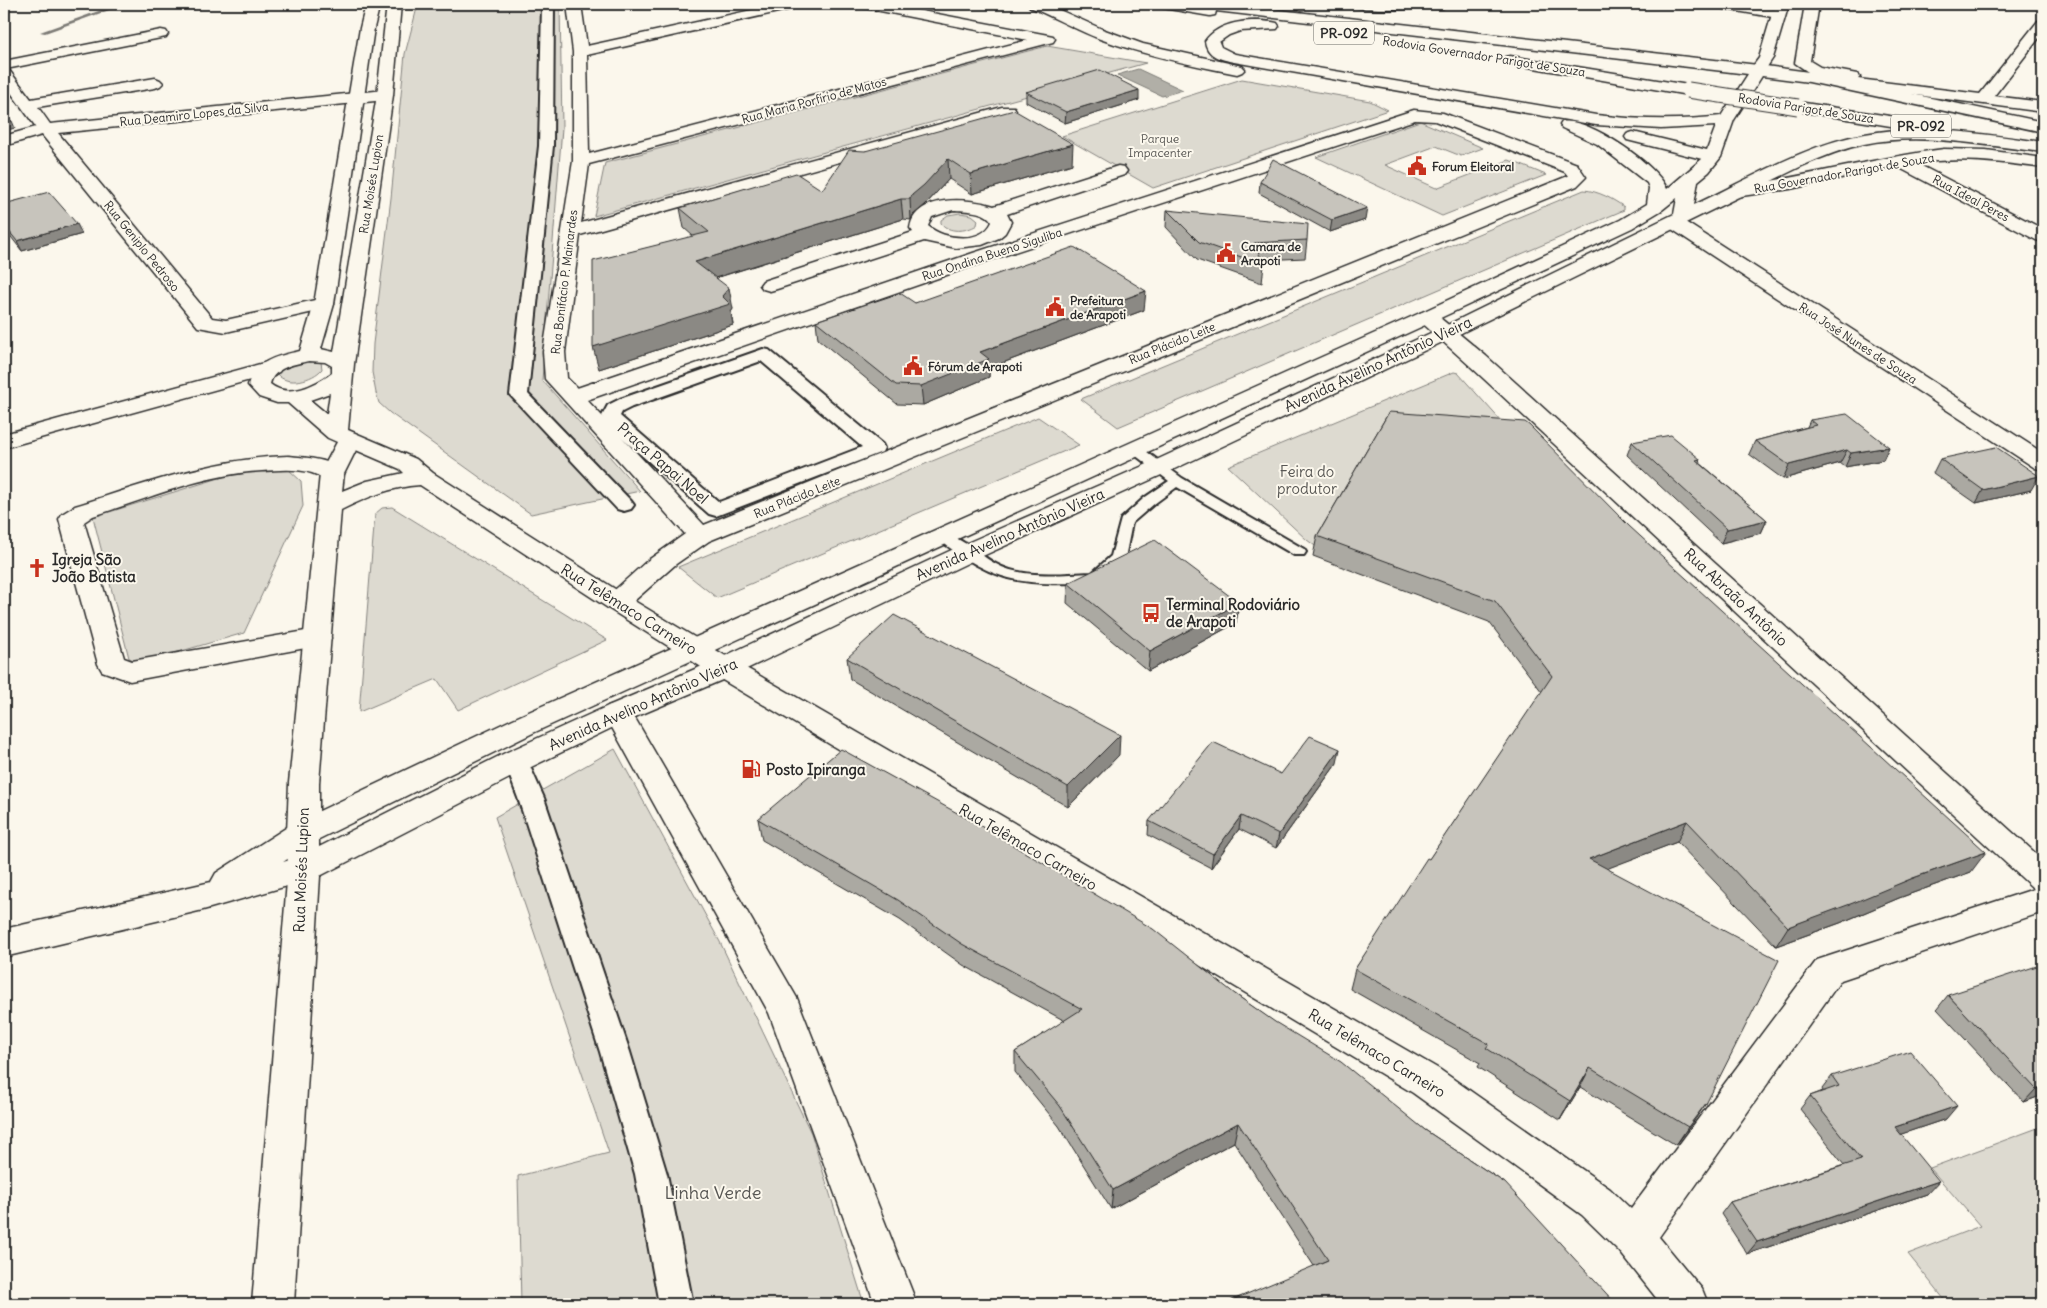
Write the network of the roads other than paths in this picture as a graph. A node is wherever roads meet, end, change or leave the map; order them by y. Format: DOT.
graph roads {
  1 [pos="373,4"];
  2 [pos="394,4"];
  3 [pos="548,4"];
  4 [pos="574,4"];
  5 [pos="796,4"];
  6 [pos="865,4"];
  7 [pos="1035,4"];
  8 [pos="1163,4"];
  9 [pos="1193,4"];
  10 [pos="1351,4"];
  11 [pos="1443,4"];
  12 [pos="1720,4"];
  13 [pos="1812,4"];
  14 [pos="1780,9"];
  15 [pos="2043,24"];
  16 [pos="392,26"];
  17 [pos="367,28"];
  18 [pos="161,34"];
  19 [pos="1329,35"];
  20 [pos="1411,44"];
  21 [pos="580,52"];
  22 [pos="1497,58"];
  23 [pos="4,65"];
  24 [pos="1758,70"];
  25 [pos="4,73"];
  26 [pos="1809,77"];
  27 [pos="155,83"];
  28 [pos="1688,90"];
  29 [pos="385,95"];
  30 [pos="1955,96"];
  31 [pos="357,98"];
  32 [pos="1984,100"];
  33 [pos="27,104"];
  34 [pos="2043,107"];
  35 [pos="1008,110"];
  36 [pos="1414,115"];
  37 [pos="1726,120"];
  38 [pos="2043,127"];
  39 [pos="1582,128"];
  40 [pos="46,129"];
  41 [pos="4,141"];
  42 [pos="2043,146"];
  43 [pos="1713,157"];
  44 [pos="1898,160"];
  45 [pos="581,161"];
  46 [pos="2043,163"];
  47 [pos="1118,171"];
  48 [pos="1735,192"];
  49 [pos="995,212"];
  50 [pos="1671,215"];
  51 [pos="570,231"];
  52 [pos="997,231"];
  53 [pos="925,234"];
  54 [pos="2043,236"];
  55 [pos="965,242"];
  56 [pos="1025,243"];
  57 [pos="980,257"];
  58 [pos="770,285"];
  59 [pos="324,304"];
  60 [pos="1435,326"];
  61 [pos="763,354"];
  62 [pos="308,355"];
  63 [pos="271,368"];
  64 [pos="343,370"];
  65 [pos="187,391"];
  66 [pos="264,392"];
  67 [pos="293,396"];
  68 [pos="572,397"];
  69 [pos="342,436"];
  70 [pos="4,441"];
  71 [pos="1134,449"];
  72 [pos="2043,463"];
  73 [pos="332,474"];
  74 [pos="1168,474"];
  75 [pos="425,478"];
  76 [pos="624,504"];
  77 [pos="329,506"];
  78 [pos="700,536"];
  79 [pos="944,536"];
  80 [pos="1299,552"];
  81 [pos="967,553"];
  82 [pos="617,602"];
  83 [pos="317,638"];
  84 [pos="693,649"];
  85 [pos="724,668"];
  86 [pos="618,713"];
  87 [pos="523,726"];
  88 [pos="528,756"];
  89 [pos="303,833"];
  90 [pos="304,869"];
  91 [pos="2043,879"];
  92 [pos="202,897"];
  93 [pos="2043,899"];
  94 [pos="4,943"];
  95 [pos="1634,1238"];
  96 [pos="273,1304"];
  97 [pos="676,1304"];
  98 [pos="896,1304"];
  99 [pos="1687,1304"];
  1 -- 17 [label="street, Rua Moisés Lupion"];
  2 -- 16 [label="street, Rua Moisés Lupion"];
  3 -- 76 [label="street"];
  4 -- 21 [label="street, Rua Bonifácio P. Mainardes"];
  5 -- 21 [label="street"];
  6 -- 45 [label="street, Rua Maria Porfírio de Matos"];
  7 -- 39 [label="street"];
  8 -- 20 [label="street, Rodovia Governador Parigot de Souza / PR-092"];
  9 -- 24 [label="street"];
  10 -- 11 [label="street"];
  12 -- 14 [label="street"];
  13 -- 30 [label="street"];
  14 -- 24 [label="street, Avenida Avelino Antônio Vieira"];
  15 -- 32 [label="street"];
  16 -- 17 [label="street"];
  16 -- 29 [label="street, Rua Moisés Lupion"];
  17 -- 31 [label="street, Rua Moisés Lupion"];
  18 -- 23 [label="street"];
  19 -- 37 [label="street"];
  21 -- 45 [label="street, Rua Bonifácio P. Mainardes"];
  22 -- 28 [label="street, Rodovia Governador Parigot de Souza / PR-092"];
  24 -- 26 [label="street"];
  24 -- 37 [label="street, Avenida Avelino Antônio Vieira"];
  25 -- 33 [label="street, Rua Geniplo Pedroso"];
  26 -- 30 [label="street"];
  26 -- 38 [label="street"];
  27 -- 33 [label="street"];
  28 -- 42 [label="street, Rodovia Parigot de Souza / PR-092, bridge"];
  29 -- 31 [label="street, Rua Deamiro Lopes da Silva"];
  29 -- 64 [label="street, Rua Moisés Lupion"];
  30 -- 32 [label="street"];
  31 -- 40 [label="street, Rua Deamiro Lopes da Silva"];
  31 -- 59 [label="street, Rua Moisés Lupion"];
  32 -- 34 [label="street"];
  33 -- 40 [label="street, Rua Geniplo Pedroso"];
  35 -- 51 [label="street"];
  36 -- 56 [label="street, Rua Ondina Bueno Siguliba"];
  36 -- 78 [label="street, Rua Plácido Leite"];
  37 -- 43 [label="street, Avenida Avelino Antônio Vieira"];
  39 -- 43 [label="street"];
  39 -- 50 [label="street"];
  40 -- 41 [label="street, Rua Deamiro Lopes da Silva"];
  40 -- 59 [label="street, Rua Geniplo Pedroso"];
  42 -- 48 [label="street"];
  43 -- 50 [label="street, Avenida Avelino Antônio Vieira"];
  44 -- 46 [label="street, Rua Governador Parigot de Souza"];
  44 -- 48 [label="street, Rua Governador Parigot de Souza"];
  44 -- 54 [label="street, Rua Ideal Peres"];
  45 -- 51 [label="street, Rua Bonifácio P. Mainardes"];
  47 -- 49 [label="street"];
  48 -- 50 [label="street"];
  49 -- 52 [label="street"];
  49 -- 53 [label="street"];
  50 -- 60 [label="street, Avenida Avelino Antônio Vieira"];
  50 -- 72 [label="street, Rua José Nunes de Souza"];
  51 -- 68 [label="street, Rua Bonifácio P. Mainardes"];
  52 -- 55 [label="street"];
  52 -- 56 [label="street"];
  53 -- 55 [label="street"];
  53 -- 58 [label="street"];
  55 -- 57 [label="street"];
  56 -- 57 [label="street, Rua Ondina Bueno Siguliba"];
  57 -- 68 [label="street, Rua Ondina Bueno Siguliba"];
  59 -- 62 [label="street, Rua Moisés Lupion"];
  60 -- 71 [label="street, Avenida Avelino Antônio Vieira"];
  60 -- 74 [label="street, Avenida Avelino Antônio Vieira"];
  60 -- 91 [label="street, Rua Abraão Antônio"];
  61 -- 61 [label="street, Praça Papai Noel"];
  62 -- 63 [label="street"];
  62 -- 64 [label="street"];
  63 -- 65 [label="street"];
  63 -- 66 [label="street"];
  64 -- 67 [label="street"];
  64 -- 69 [label="street, Rua Moisés Lupion"];
  65 -- 66 [label="street"];
  65 -- 70 [label="street"];
  66 -- 67 [label="street"];
  67 -- 69 [label="street"];
  68 -- 78 [label="street, Rua Bonifácio P. Mainardes"];
  69 -- 73 [label="street, Rua Moisés Lupion"];
  69 -- 75 [label="street, Rua Telêmaco Carneiro"];
  71 -- 74 [label="lane"];
  71 -- 79 [label="street, Avenida Avelino Antônio Vieira"];
  73 -- 77 [label="street, Rua Moisés Lupion"];
  73 -- 83 [label="street"];
  74 -- 80 [label="lane"];
  74 -- 81 [label="street, Avenida Avelino Antônio Vieira"];
  74 -- 81 [label="lane"];
  75 -- 77 [label="street"];
  75 -- 82 [label="street, Rua Telêmaco Carneiro"];
  77 -- 83 [label="street, Rua Moisés Lupion"];
  78 -- 82 [label="street, Rua Plácido Leite"];
  79 -- 81 [label="lane"];
  79 -- 84 [label="street, Avenida Avelino Antônio Vieira"];
  81 -- 85 [label="street, Avenida Avelino Antônio Vieira"];
  82 -- 84 [label="street, Rua Telêmaco Carneiro"];
  83 -- 89 [label="street, Rua Moisés Lupion"];
  84 -- 85 [label="street, Rua Telêmaco Carneiro"];
  84 -- 87 [label="street, Avenida Avelino Antônio Vieira"];
  85 -- 86 [label="street, Avenida Avelino Antônio Vieira"];
  85 -- 95 [label="street, Rua Telêmaco Carneiro"];
  86 -- 88 [label="street, Avenida Avelino Antônio Vieira"];
  86 -- 98 [label="street"];
  87 -- 88 [label="street"];
  87 -- 89 [label="street, Avenida Avelino Antônio Vieira"];
  88 -- 90 [label="street, Avenida Avelino Antônio Vieira"];
  88 -- 97 [label="street"];
  89 -- 90 [label="street, Rua Moisés Lupion"];
  89 -- 92 [label="street, Avenida Avelino Antônio Vieira"];
  90 -- 92 [label="street, Avenida Avelino Antônio Vieira"];
  90 -- 96 [label="street, Rua Moisés Lupion"];
  92 -- 94 [label="street, Avenida Avelino Antônio Vieira"];
  93 -- 95 [label="street"];
  95 -- 99 [label="street, Rua Telêmaco Carneiro"];
}
